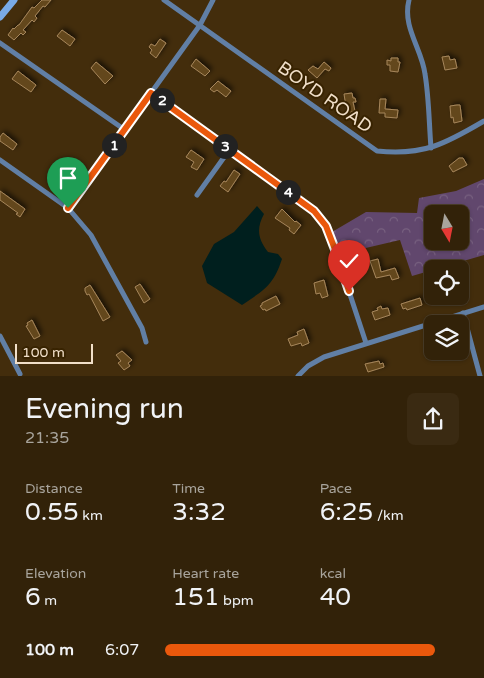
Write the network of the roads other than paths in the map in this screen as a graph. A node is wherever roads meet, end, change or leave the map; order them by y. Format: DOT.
graph roads {
  1 [pos="14,0"];
  2 [pos="164,0"];
  3 [pos="213,0"];
  4 [pos="409,0"];
  5 [pos="0,17"];
  6 [pos="200,25"];
  7 [pos="0,43"];
  8 [pos="151,93"];
  9 [pos="484,121"];
  10 [pos="125,130"];
  11 [pos="431,148"];
  12 [pos="230,149"];
  13 [pos="0,160"];
  14 [pos="197,195"];
  15 [pos="68,208"];
  16 [pos="484,307"];
  17 [pos="463,313"];
  18 [pos="0,336"];
  19 [pos="146,342"];
  20 [pos="366,344"];
  21 [pos="20,374"];
  22 [pos="298,376"];
  23 [pos="480,376"];
  1 -- 5 [label="street"];
  2 -- 6 [label="street, BOYD ROAD"];
  3 -- 6 [label="street"];
  4 -- 11 [label="street"];
  6 -- 8 [label="street"];
  6 -- 11 [label="street, BOYD ROAD"];
  7 -- 10 [label="street"];
  8 -- 10 [label="street"];
  8 -- 12 [label="street"];
  9 -- 11 [label="street, BOYD ROAD"];
  10 -- 15 [label="street"];
  12 -- 14 [label="street"];
  12 -- 20 [label="street"];
  13 -- 15 [label="street"];
  15 -- 19 [label="street"];
  16 -- 17 [label="street"];
  17 -- 20 [label="street"];
  17 -- 23 [label="street"];
  18 -- 21 [label="street"];
  20 -- 22 [label="street"];
}
